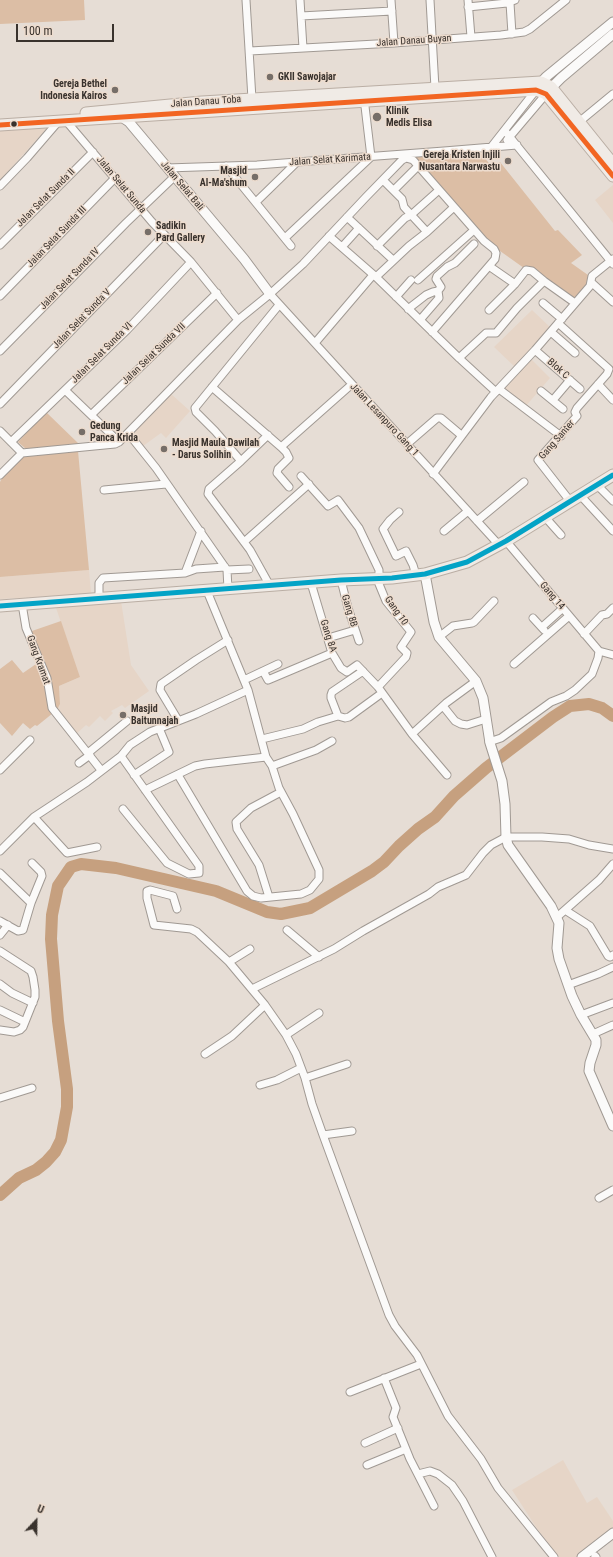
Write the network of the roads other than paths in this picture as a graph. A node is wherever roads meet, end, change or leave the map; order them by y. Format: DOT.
graph roads {
  1 [pos="246,0"];
  2 [pos="300,0"];
  3 [pos="391,0"];
  4 [pos="430,0"];
  5 [pos="566,0"];
  6 [pos="512,1"];
  7 [pos="468,3"];
  8 [pos="392,11"];
  9 [pos="301,16"];
  10 [pos="613,22"];
  11 [pos="512,34"];
  12 [pos="613,34"];
  13 [pos="471,37"];
  14 [pos="432,40"];
  15 [pos="394,43"];
  16 [pos="303,48"];
  17 [pos="250,51"];
  18 [pos="435,88"];
  19 [pos="544,88"];
  20 [pos="613,94"];
  21 [pos="364,97"];
  22 [pos="252,99"];
  23 [pos="122,113"];
  24 [pos="0,119"];
  25 [pos="62,122"];
  26 [pos="579,122"];
  27 [pos="0,125"];
  28 [pos="505,131"];
  29 [pos="510,137"];
  30 [pos="517,144"];
  31 [pos="492,146"];
  32 [pos="502,146"];
  33 [pos="93,152"];
  34 [pos="371,157"];
  35 [pos="297,162"];
  36 [pos="613,164"];
  37 [pos="226,166"];
  38 [pos="166,168"];
  39 [pos="416,168"];
  40 [pos="613,176"];
  41 [pos="174,177"];
  42 [pos="115,178"];
  43 [pos="383,180"];
  44 [pos="0,186"];
  45 [pos="394,190"];
  46 [pos="439,190"];
  47 [pos="256,202"];
  48 [pos="454,207"];
  49 [pos="142,208"];
  50 [pos="412,215"];
  51 [pos="348,217"];
  52 [pos="359,228"];
  53 [pos="474,230"];
  54 [pos="427,232"];
  55 [pos="164,235"];
  56 [pos="329,236"];
  57 [pos="284,238"];
  58 [pos="474,244"];
  59 [pos="0,245"];
  60 [pos="291,246"];
  61 [pos="377,246"];
  62 [pos="342,247"];
  63 [pos="393,260"];
  64 [pos="191,262"];
  65 [pos="612,262"];
  66 [pos="489,266"];
  67 [pos="375,276"];
  68 [pos="544,281"];
  69 [pos="591,282"];
  70 [pos="515,284"];
  71 [pos="438,292"];
  72 [pos="216,293"];
  73 [pos="270,294"];
  74 [pos="0,296"];
  75 [pos="396,297"];
  76 [pos="613,302"];
  77 [pos="543,303"];
  78 [pos="575,304"];
  79 [pos="279,305"];
  80 [pos="408,309"];
  81 [pos="489,310"];
  82 [pos="238,320"];
  83 [pos="420,320"];
  84 [pos="560,321"];
  85 [pos="432,332"];
  86 [pos="551,332"];
  87 [pos="315,343"];
  88 [pos="535,350"];
  89 [pos="0,351"];
  90 [pos="575,353"];
  91 [pos="459,358"];
  92 [pos="570,380"];
  93 [pos="598,384"];
  94 [pos="352,385"];
  95 [pos="212,387"];
  96 [pos="580,389"];
  97 [pos="65,390"];
  98 [pos="498,391"];
  99 [pos="541,391"];
  100 [pos="553,400"];
  101 [pos="613,400"];
  102 [pos="0,404"];
  103 [pos="564,409"];
  104 [pos="91,416"];
  105 [pos="0,431"];
  106 [pos="128,433"];
  107 [pos="268,435"];
  108 [pos="461,435"];
  109 [pos="561,436"];
  110 [pos="11,442"];
  111 [pos="119,442"];
  112 [pos="407,444"];
  113 [pos="281,447"];
  114 [pos="22,453"];
  115 [pos="241,461"];
  116 [pos="433,474"];
  117 [pos="0,475"];
  118 [pos="301,476"];
  119 [pos="613,476"];
  120 [pos="524,482"];
  121 [pos="166,484"];
  122 [pos="309,484"];
  123 [pos="597,485"];
  124 [pos="288,487"];
  125 [pos="104,490"];
  126 [pos="580,496"];
  127 [pos="570,501"];
  128 [pos="613,501"];
  129 [pos="468,511"];
  130 [pos="398,512"];
  131 [pos="545,517"];
  132 [pos="477,521"];
  133 [pos="444,531"];
  134 [pos="613,531"];
  135 [pos="201,532"];
  136 [pos="561,535"];
  137 [pos="244,542"];
  138 [pos="502,543"];
  139 [pos="226,568"];
  140 [pos="249,569"];
  141 [pos="185,573"];
  142 [pos="420,575"];
  143 [pos="379,579"];
  144 [pos="341,580"];
  145 [pos="311,583"];
  146 [pos="270,586"];
  147 [pos="228,589"];
  148 [pos="207,591"];
  149 [pos="99,598"];
  150 [pos="494,601"];
  151 [pos="22,604"];
  152 [pos="0,606"];
  153 [pos="613,608"];
  154 [pos="562,609"];
  155 [pos="569,616"];
  156 [pos="533,618"];
  157 [pos="542,627"];
  158 [pos="355,630"];
  159 [pos="548,634"];
  160 [pos="584,634"];
  161 [pos="439,636"];
  162 [pos="328,638"];
  163 [pos="228,640"];
  164 [pos="359,641"];
  165 [pos="599,651"];
  166 [pos="332,653"];
  167 [pos="613,655"];
  168 [pos="278,664"];
  169 [pos="514,664"];
  170 [pos="362,671"];
  171 [pos="263,672"];
  172 [pos="244,680"];
  173 [pos="476,681"];
  174 [pos="248,690"];
  175 [pos="380,690"];
  176 [pos="443,706"];
  177 [pos="338,716"];
  178 [pos="486,719"];
  179 [pos="178,720"];
  180 [pos="127,721"];
  181 [pos="159,728"];
  182 [pos="412,734"];
  183 [pos="262,738"];
  184 [pos="30,740"];
  185 [pos="332,741"];
  186 [pos="489,742"];
  187 [pos="89,754"];
  188 [pos="121,756"];
  189 [pos="266,757"];
  190 [pos="79,763"];
  191 [pos="272,766"];
  192 [pos="0,770"];
  193 [pos="101,770"];
  194 [pos="448,774"];
  195 [pos="134,775"];
  196 [pos="178,775"];
  197 [pos="145,790"];
  198 [pos="281,792"];
  199 [pos="123,809"];
  200 [pos="34,818"];
  201 [pos="506,833"];
  202 [pos="97,848"];
  203 [pos="1,849"];
  204 [pos="613,849"];
  205 [pos="32,863"];
  206 [pos="613,864"];
  207 [pos="0,873"];
  208 [pos="269,897"];
  209 [pos="31,903"];
  210 [pos="177,909"];
  211 [pos="565,910"];
  212 [pos="557,917"];
  213 [pos="0,921"];
  214 [pos="8,925"];
  215 [pos="287,930"];
  216 [pos="0,935"];
  217 [pos="250,950"];
  218 [pos="0,951"];
  219 [pos="613,955"];
  220 [pos="319,957"];
  221 [pos="229,962"];
  222 [pos="613,966"];
  223 [pos="0,984"];
  224 [pos="568,985"];
  225 [pos="252,989"];
  226 [pos="613,1003"];
  227 [pos="32,1004"];
  228 [pos="265,1005"];
  229 [pos="0,1010"];
  230 [pos="319,1013"];
  231 [pos="581,1016"];
  232 [pos="25,1022"];
  233 [pos="613,1025"];
  234 [pos="0,1030"];
  235 [pos="593,1034"];
  236 [pos="286,1035"];
  237 [pos="205,1054"];
  238 [pos="347,1064"];
  239 [pos="301,1068"];
  240 [pos="305,1078"];
  241 [pos="260,1085"];
  242 [pos="32,1088"];
  243 [pos="0,1098"];
  244 [pos="613,1126"];
  245 [pos="352,1130"];
  246 [pos="323,1135"];
  247 [pos="613,1190"];
  248 [pos="599,1198"];
  249 [pos="421,1364"];
  250 [pos="384,1378"];
  251 [pos="350,1392"];
  252 [pos="398,1428"];
  253 [pos="365,1443"];
  254 [pos="406,1448"];
  255 [pos="367,1465"];
  256 [pos="418,1474"];
  257 [pos="434,1506"];
  258 [pos="613,1533"];
  259 [pos="492,1557"];
  260 [pos="554,1557"];
  261 [pos="582,1557"];
  1 -- 17 [label="street"];
  2 -- 9 [label="street"];
  3 -- 8 [label="street"];
  4 -- 14 [label="street"];
  5 -- 11 [label="street, Jalan Danau Buyan"];
  6 -- 7 [label="street"];
  6 -- 11 [label="street"];
  7 -- 13 [label="street"];
  8 -- 9 [label="street"];
  8 -- 15 [label="street"];
  9 -- 16 [label="street"];
  10 -- 19 [label="street"];
  11 -- 13 [label="street, Jalan Danau Buyan"];
  12 -- 19 [label="street"];
  13 -- 14 [label="street, Jalan Danau Buyan"];
  14 -- 15 [label="street, Jalan Danau Buyan"];
  14 -- 18 [label="street"];
  15 -- 16 [label="street, Jalan Danau Buyan"];
  16 -- 17 [label="street, Jalan Danau Buyan"];
  17 -- 22 [label="street"];
  18 -- 19 [label="main road, Jalan Danau Toba"];
  18 -- 21 [label="main road, Jalan Danau Toba"];
  19 -- 21 [label="main road, Jalan Danau Toba"];
  19 -- 26 [label="main road"];
  19 -- 28 [label="street"];
  19 -- 29 [label="street"];
  19 -- 40 [label="main road"];
  20 -- 26 [label="street"];
  21 -- 22 [label="main road, Jalan Danau Toba"];
  21 -- 23 [label="main road, Jalan Danau Toba"];
  21 -- 34 [label="street"];
  22 -- 23 [label="main road, Jalan Danau Toba"];
  23 -- 24 [label="main road, Jalan Danau Toba"];
  23 -- 25 [label="main road, Jalan Danau Toba"];
  23 -- 38 [label="street, Jalan Selat Bali"];
  25 -- 27 [label="main road, Jalan Danau Toba"];
  25 -- 33 [label="street, Jalan Selat Sunda"];
  25 -- 44 [label="street"];
  26 -- 36 [label="main road"];
  28 -- 29 [label="street"];
  28 -- 31 [label="street"];
  29 -- 30 [label="street"];
  29 -- 32 [label="street"];
  30 -- 32 [label="street, Jalan Selat Karimata"];
  30 -- 65 [label="street"];
  31 -- 32 [label="street, Jalan Selat Karimata"];
  31 -- 34 [label="street, Jalan Selat Karimata"];
  33 -- 42 [label="street, Jalan Selat Sunda"];
  33 -- 59 [label="street, Jalan Selat Sunda II"];
  34 -- 35 [label="street, Jalan Selat Karimata"];
  34 -- 57 [label="street"];
  35 -- 37 [label="street, Jalan Selat Karimata"];
  35 -- 47 [label="street"];
  37 -- 38 [label="street, Jalan Selat Karimata"];
  37 -- 47 [label="street"];
  38 -- 41 [label="street, Jalan Selat Bali"];
  39 -- 45 [label="street"];
  41 -- 49 [label="street, Jalan Selat Sunda IV"];
  41 -- 73 [label="street, Jalan Selat Bali"];
  42 -- 49 [label="street, Jalan Selat Sunda"];
  42 -- 74 [label="street, Jalan Selat Sunda III"];
  43 -- 45 [label="street"];
  43 -- 46 [label="street"];
  43 -- 51 [label="street"];
  45 -- 50 [label="street"];
  46 -- 48 [label="street"];
  46 -- 50 [label="street"];
  47 -- 57 [label="street"];
  48 -- 53 [label="street"];
  48 -- 54 [label="street"];
  49 -- 55 [label="street, Jalan Selat Sunda"];
  49 -- 89 [label="street, Jalan Selat Sunda IV"];
  50 -- 54 [label="street"];
  50 -- 61 [label="street"];
  51 -- 52 [label="street"];
  51 -- 56 [label="street"];
  52 -- 61 [label="street"];
  52 -- 62 [label="street"];
  53 -- 66 [label="street"];
  53 -- 75 [label="street"];
  54 -- 63 [label="street"];
  55 -- 64 [label="street, Jalan Selat Sunda"];
  55 -- 102 [label="street, Jalan Selat Sunda V"];
  56 -- 62 [label="street"];
  56 -- 73 [label="street"];
  57 -- 60 [label="street"];
  58 -- 71 [label="street"];
  61 -- 63 [label="street"];
  62 -- 67 [label="street"];
  63 -- 67 [label="street"];
  64 -- 72 [label="street, Jalan Selat Sunda"];
  64 -- 97 [label="street, Jalan Selat Sunda VI"];
  65 -- 69 [label="street"];
  66 -- 70 [label="street"];
  66 -- 85 [label="street"];
  67 -- 75 [label="street"];
  67 -- 87 [label="street"];
  68 -- 70 [label="street"];
  68 -- 78 [label="street"];
  68 -- 91 [label="street"];
  69 -- 76 [label="street"];
  69 -- 78 [label="street"];
  70 -- 81 [label="street"];
  71 -- 80 [label="street"];
  71 -- 83 [label="street"];
  72 -- 82 [label="street, Jalan Selat Sunda"];
  72 -- 104 [label="street, Jalan Selat Sunda VII"];
  73 -- 79 [label="street, Jalan Lesanpuro Gang 1"];
  73 -- 82 [label="street"];
  75 -- 80 [label="street"];
  77 -- 84 [label="street"];
  78 -- 84 [label="street"];
  79 -- 87 [label="street, Jalan Lesanpuro Gang 1"];
  79 -- 95 [label="street"];
  80 -- 83 [label="street"];
  82 -- 106 [label="street"];
  83 -- 85 [label="street"];
  84 -- 86 [label="street"];
  84 -- 93 [label="street, Gang Santer"];
  85 -- 91 [label="street"];
  86 -- 88 [label="street"];
  86 -- 90 [label="street"];
  87 -- 94 [label="street, Jalan Lesanpuro Gang 1"];
  88 -- 92 [label="street, Blok C"];
  88 -- 98 [label="street"];
  91 -- 98 [label="street"];
  92 -- 96 [label="street, Blok C"];
  92 -- 100 [label="street"];
  93 -- 101 [label="street"];
  93 -- 109 [label="street, Gang Santer"];
  94 -- 112 [label="street, Jalan Lesanpuro Gang 1"];
  94 -- 113 [label="street"];
  95 -- 107 [label="street"];
  95 -- 115 [label="street"];
  97 -- 104 [label="street"];
  97 -- 110 [label="street, Jalan Selat Sunda VI"];
  98 -- 108 [label="street"];
  98 -- 109 [label="street"];
  99 -- 100 [label="street"];
  100 -- 103 [label="street"];
  104 -- 111 [label="street"];
  105 -- 110 [label="street"];
  106 -- 111 [label="street"];
  106 -- 121 [label="street"];
  107 -- 113 [label="street"];
  107 -- 115 [label="street"];
  108 -- 112 [label="street"];
  108 -- 116 [label="street"];
  109 -- 127 [label="street, Gang Santer"];
  110 -- 114 [label="street"];
  111 -- 114 [label="street"];
  112 -- 116 [label="street, Jalan Lesanpuro Gang 1"];
  113 -- 124 [label="street"];
  114 -- 117 [label="street"];
  115 -- 137 [label="street"];
  116 -- 129 [label="street, Jalan Lesanpuro Gang 1"];
  118 -- 122 [label="street"];
  119 -- 123 [label="main road"];
  120 -- 132 [label="street"];
  121 -- 125 [label="street"];
  121 -- 135 [label="street"];
  122 -- 137 [label="street"];
  122 -- 143 [label="street"];
  123 -- 126 [label="main road"];
  123 -- 128 [label="street"];
  126 -- 127 [label="main road"];
  126 -- 134 [label="street"];
  127 -- 131 [label="main road"];
  129 -- 132 [label="street, Jalan Lesanpuro Gang 1"];
  129 -- 133 [label="street"];
  130 -- 142 [label="street"];
  131 -- 136 [label="street"];
  131 -- 138 [label="main road"];
  132 -- 138 [label="street, Jalan Lesanpuro Gang 1"];
  135 -- 139 [label="street"];
  135 -- 141 [label="street"];
  137 -- 146 [label="street"];
  138 -- 142 [label="main road"];
  138 -- 154 [label="street, Gang 14"];
  139 -- 140 [label="street"];
  139 -- 141 [label="street"];
  139 -- 147 [label="street"];
  141 -- 149 [label="street"];
  142 -- 143 [label="main road"];
  142 -- 161 [label="street"];
  143 -- 144 [label="main road"];
  143 -- 175 [label="street, Gang 10"];
  144 -- 145 [label="main road"];
  144 -- 158 [label="street, Gang 8B"];
  145 -- 146 [label="main road"];
  145 -- 162 [label="street, Gang 8A"];
  146 -- 147 [label="main road"];
  147 -- 148 [label="main road"];
  148 -- 149 [label="main road"];
  148 -- 163 [label="street"];
  149 -- 151 [label="main road"];
  150 -- 161 [label="street"];
  151 -- 152 [label="main road"];
  151 -- 187 [label="street, Gang Kramat"];
  153 -- 160 [label="street"];
  154 -- 155 [label="street, Gang 14"];
  154 -- 157 [label="street"];
  155 -- 159 [label="street"];
  155 -- 160 [label="street, Gang 14"];
  156 -- 157 [label="street"];
  157 -- 159 [label="street"];
  158 -- 162 [label="street"];
  158 -- 164 [label="street, Gang 8B"];
  159 -- 169 [label="street"];
  160 -- 165 [label="street, Gang 14"];
  161 -- 173 [label="street"];
  162 -- 166 [label="street, Gang 8A"];
  163 -- 172 [label="street"];
  163 -- 179 [label="street"];
  165 -- 167 [label="street"];
  165 -- 186 [label="street"];
  166 -- 170 [label="street, Gang 8A"];
  166 -- 171 [label="street"];
  168 -- 171 [label="street"];
  170 -- 175 [label="street"];
  170 -- 177 [label="street"];
  171 -- 172 [label="street"];
  172 -- 174 [label="street"];
  173 -- 176 [label="street"];
  173 -- 178 [label="street"];
  174 -- 179 [label="street"];
  174 -- 183 [label="street"];
  175 -- 177 [label="street"];
  175 -- 182 [label="street"];
  176 -- 178 [label="street"];
  176 -- 182 [label="street"];
  177 -- 183 [label="street"];
  178 -- 186 [label="street"];
  179 -- 181 [label="street"];
  180 -- 187 [label="street"];
  181 -- 188 [label="street"];
  181 -- 195 [label="street"];
  182 -- 194 [label="street"];
  183 -- 189 [label="street"];
  184 -- 192 [label="street"];
  185 -- 191 [label="street"];
  186 -- 201 [label="street"];
  187 -- 190 [label="street"];
  187 -- 193 [label="street, Gang Kramat"];
  188 -- 193 [label="street"];
  188 -- 195 [label="street"];
  189 -- 191 [label="street"];
  189 -- 196 [label="street"];
  191 -- 198 [label="street"];
  193 -- 200 [label="street"];
  195 -- 197 [label="street"];
  196 -- 197 [label="street"];
  196 -- 208 [label="street"];
  197 -- 199 [label="street"];
  198 -- 208 [label="street"];
  198 -- 208 [label="street"];
  200 -- 202 [label="street"];
  200 -- 203 [label="street"];
  201 -- 204 [label="street"];
  201 -- 212 [label="street"];
  201 -- 220 [label="street"];
  205 -- 209 [label="street"];
  206 -- 211 [label="street"];
  207 -- 209 [label="street"];
  209 -- 214 [label="street"];
  210 -- 221 [label="street"];
  211 -- 212 [label="street"];
  211 -- 219 [label="street"];
  212 -- 224 [label="street"];
  213 -- 214 [label="street"];
  214 -- 216 [label="street"];
  215 -- 220 [label="street"];
  217 -- 221 [label="street"];
  218 -- 227 [label="street"];
  220 -- 225 [label="street"];
  221 -- 225 [label="street"];
  222 -- 224 [label="street"];
  223 -- 227 [label="street"];
  224 -- 231 [label="street"];
  225 -- 228 [label="street"];
  226 -- 231 [label="street"];
  227 -- 232 [label="street"];
  228 -- 236 [label="street"];
  228 -- 237 [label="street"];
  229 -- 232 [label="street"];
  230 -- 236 [label="street"];
  231 -- 235 [label="street"];
  232 -- 234 [label="street"];
  233 -- 235 [label="street"];
  235 -- 244 [label="street"];
  236 -- 239 [label="street"];
  238 -- 240 [label="street"];
  239 -- 240 [label="street"];
  239 -- 241 [label="street"];
  240 -- 246 [label="street"];
  242 -- 243 [label="street"];
  245 -- 246 [label="street"];
  246 -- 249 [label="street"];
  247 -- 248 [label="street"];
  249 -- 250 [label="street"];
  249 -- 260 [label="street"];
  250 -- 251 [label="street"];
  250 -- 252 [label="street"];
  252 -- 253 [label="street"];
  252 -- 254 [label="street"];
  254 -- 255 [label="street"];
  254 -- 256 [label="street"];
  256 -- 257 [label="street"];
  256 -- 259 [label="street"];
  258 -- 261 [label="street"];
}
